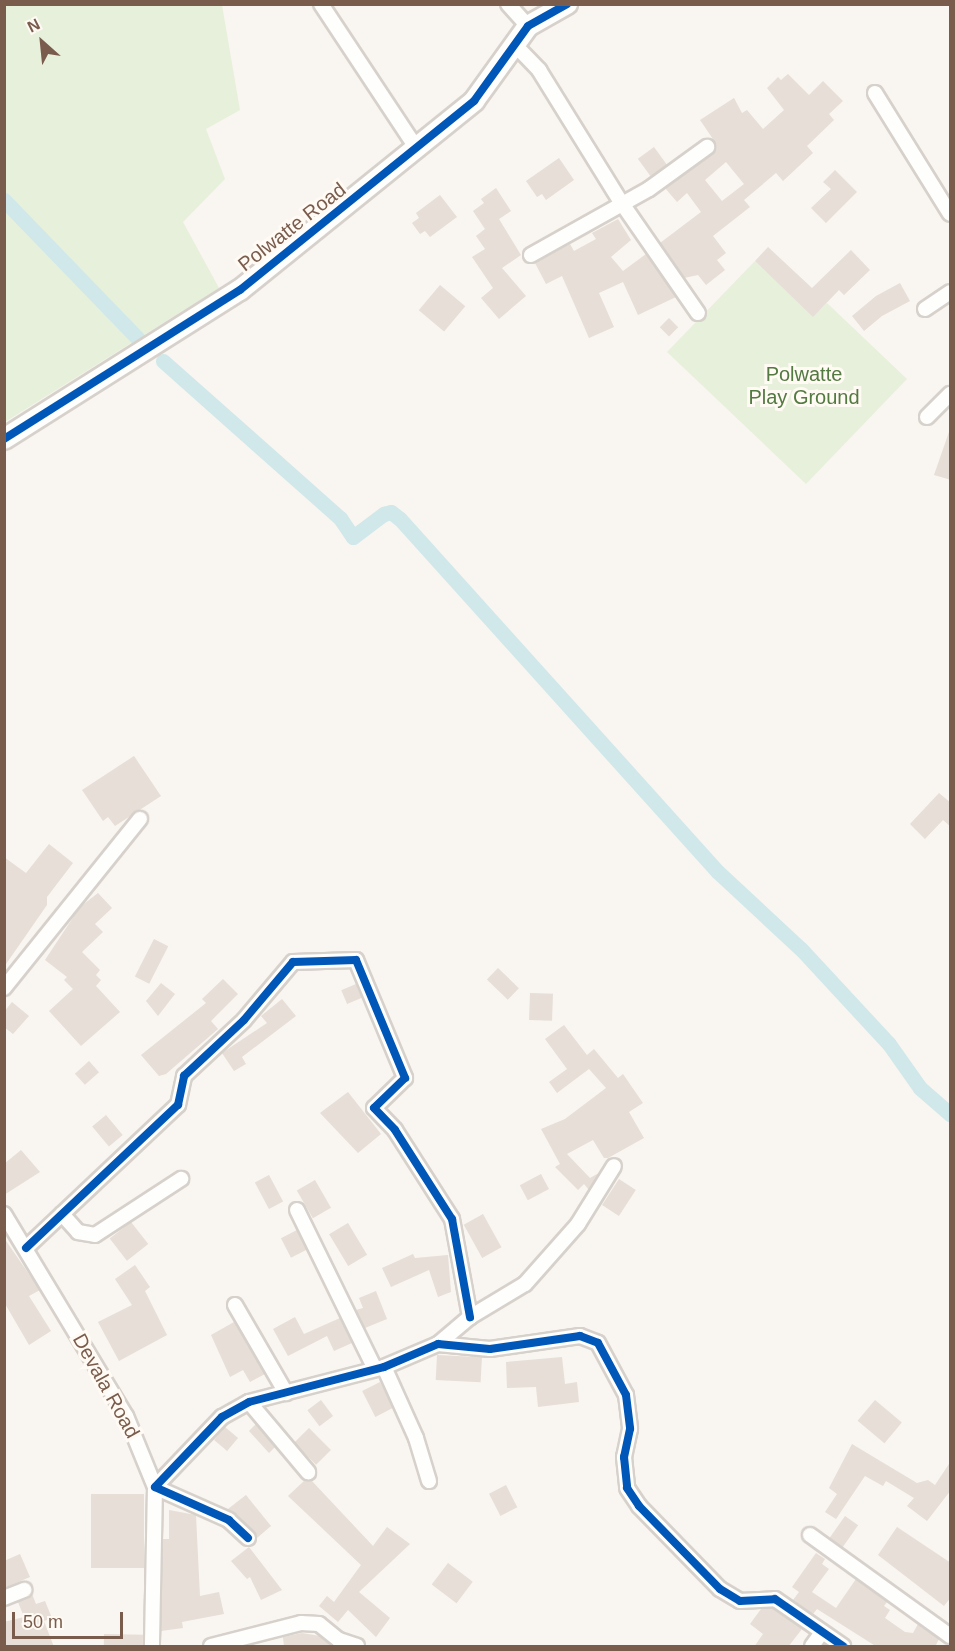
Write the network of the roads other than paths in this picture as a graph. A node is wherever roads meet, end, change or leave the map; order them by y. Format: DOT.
graph roads {
  1 [pos="321,4"];
  2 [pos="508,4"];
  3 [pos="567,4"];
  4 [pos="528,26"];
  5 [pos="515,45"];
  6 [pos="875,93"];
  7 [pos="707,147"];
  8 [pos="417,149"];
  9 [pos="621,202"];
  10 [pos="951,214"];
  11 [pos="531,255"];
  12 [pos="951,292"];
  13 [pos="925,309"];
  14 [pos="698,313"];
  15 [pos="951,394"];
  16 [pos="927,417"];
  17 [pos="4,440"];
  18 [pos="140,819"];
  19 [pos="4,988"];
  20 [pos="614,1166"];
  21 [pos="181,1179"];
  22 [pos="297,1210"];
  23 [pos="4,1214"];
  24 [pos="62,1214"];
  25 [pos="26,1248"];
  26 [pos="236,1305"];
  27 [pos="470,1317"];
  28 [pos="438,1344"];
  29 [pos="379,1368"];
  30 [pos="286,1393"];
  31 [pos="249,1402"];
  32 [pos="308,1472"];
  33 [pos="429,1481"];
  34 [pos="155,1487"];
  35 [pos="810,1535"];
  36 [pos="248,1538"];
  37 [pos="24,1590"];
  38 [pos="4,1598"];
  39 [pos="822,1632"];
  40 [pos="951,1636"];
  41 [pos="338,1643"];
  42 [pos="152,1647"];
  43 [pos="211,1647"];
  44 [pos="357,1647"];
  45 [pos="812,1647"];
  46 [pos="843,1647"];
  1 -- 8 [label="street"];
  2 -- 4 [label="street"];
  3 -- 4 [label="street, Polwatte Road"];
  4 -- 5 [label="street, Polwatte Road"];
  5 -- 8 [label="street, Polwatte Road"];
  5 -- 9 [label="street"];
  6 -- 10 [label="street"];
  7 -- 9 [label="street"];
  8 -- 17 [label="street, Polwatte Road"];
  9 -- 11 [label="street"];
  9 -- 14 [label="street"];
  12 -- 13 [label="street"];
  15 -- 16 [label="street"];
  18 -- 19 [label="street"];
  20 -- 27 [label="street"];
  21 -- 24 [label="street"];
  22 -- 29 [label="street"];
  23 -- 25 [label="street, Devala Road"];
  24 -- 25 [label="street"];
  24 -- 27 [label="street"];
  25 -- 34 [label="street, Devala Road"];
  26 -- 30 [label="street"];
  27 -- 28 [label="street"];
  28 -- 29 [label="street"];
  28 -- 39 [label="street"];
  29 -- 30 [label="street"];
  29 -- 33 [label="street"];
  30 -- 31 [label="street"];
  31 -- 32 [label="street"];
  31 -- 34 [label="street"];
  34 -- 36 [label="street"];
  34 -- 42 [label="street, Devala Road"];
  35 -- 40 [label="street"];
  37 -- 38 [label="street"];
  39 -- 45 [label="street"];
  39 -- 46 [label="street"];
  41 -- 43 [label="street"];
  41 -- 44 [label="street"];
}
